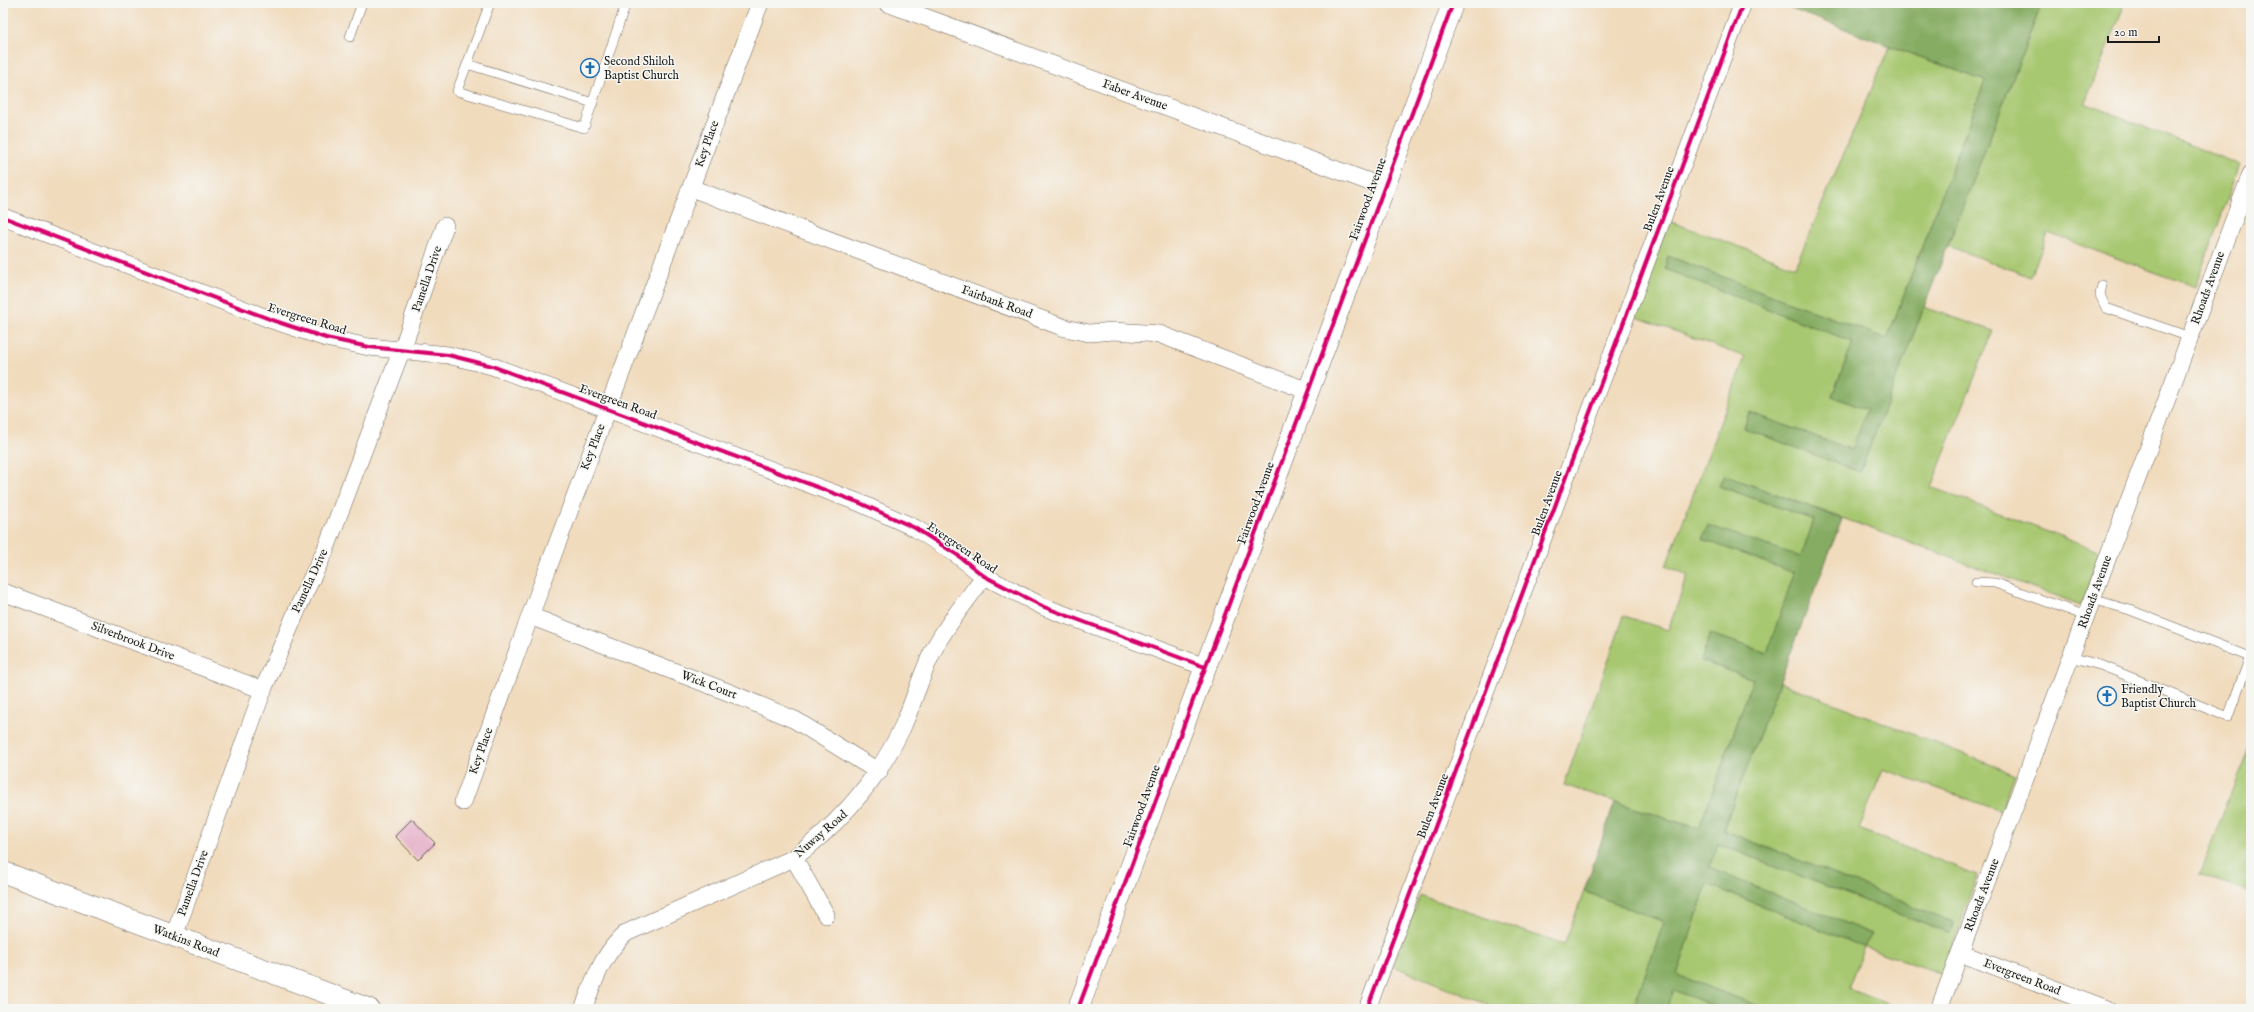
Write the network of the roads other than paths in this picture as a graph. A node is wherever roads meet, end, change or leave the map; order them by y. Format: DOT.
graph roads {
  1 [pos="362,3"];
  2 [pos="490,3"];
  3 [pos="626,3"];
  4 [pos="760,3"];
  5 [pos="887,3"];
  6 [pos="1453,3"];
  7 [pos="1743,3"];
  8 [pos="350,37"];
  9 [pos="467,64"];
  10 [pos="593,103"];
  11 [pos="2251,174"];
  12 [pos="1383,187"];
  13 [pos="691,188"];
  14 [pos="3,217"];
  15 [pos="446,226"];
  16 [pos="2102,285"];
  17 [pos="2190,337"];
  18 [pos="401,350"];
  19 [pos="1308,391"];
  20 [pos="608,409"];
  21 [pos="984,576"];
  22 [pos="1976,582"];
  23 [pos="3,592"];
  24 [pos="2092,599"];
  25 [pos="530,616"];
  26 [pos="2086,616"];
  27 [pos="2071,656"];
  28 [pos="1205,666"];
  29 [pos="264,690"];
  30 [pos="879,772"];
  31 [pos="463,802"];
  32 [pos="794,858"];
  33 [pos="3,872"];
  34 [pos="826,915"];
  35 [pos="174,936"];
  36 [pos="1960,953"];
  37 [pos="369,1009"];
  38 [pos="584,1009"];
  39 [pos="1078,1009"];
  40 [pos="1367,1009"];
  41 [pos="1939,1009"];
  42 [pos="2107,1009"];
  1 -- 8 [label="lane"];
  2 -- 9 [label="lane"];
  3 -- 10 [label="lane"];
  4 -- 13 [label="street, Key Place"];
  5 -- 12 [label="street, Faber Avenue"];
  6 -- 12 [label="street, Fairwood Avenue"];
  7 -- 40 [label="street, Bulen Avenue"];
  9 -- 10 [label="lane"];
  9 -- 10 [label="lane"];
  11 -- 17 [label="street, Rhoads Avenue"];
  12 -- 19 [label="street, Fairwood Avenue"];
  13 -- 19 [label="street, Fairbank Road"];
  13 -- 20 [label="street, Key Place"];
  14 -- 18 [label="street, Evergreen Road"];
  15 -- 18 [label="street, Pamella Drive"];
  16 -- 17 [label="lane"];
  17 -- 24 [label="street, Rhoads Avenue"];
  18 -- 20 [label="street, Evergreen Road"];
  18 -- 29 [label="street, Pamella Drive"];
  19 -- 28 [label="street, Fairwood Avenue"];
  20 -- 21 [label="street, Evergreen Road"];
  20 -- 25 [label="street, Key Place"];
  21 -- 28 [label="street, Evergreen Road"];
  21 -- 30 [label="street, Nuway Road"];
  22 -- 26 [label="lane"];
  23 -- 29 [label="street, Silverbrook Drive"];
  24 -- 26 [label="street, Rhoads Avenue"];
  24 -- 27 [label="lane"];
  25 -- 30 [label="street, Wick Court"];
  25 -- 31 [label="street, Key Place"];
  26 -- 27 [label="street, Rhoads Avenue"];
  27 -- 36 [label="street, Rhoads Avenue"];
  28 -- 39 [label="street, Fairwood Avenue"];
  29 -- 35 [label="street, Pamella Drive"];
  30 -- 32 [label="street, Nuway Road"];
  32 -- 34 [label="street"];
  32 -- 38 [label="street, Nuway Road"];
  33 -- 35 [label="street, Watkins Road"];
  35 -- 37 [label="street, Watkins Road"];
  36 -- 41 [label="street, Rhoads Avenue"];
  36 -- 42 [label="street, Evergreen Road"];
}
